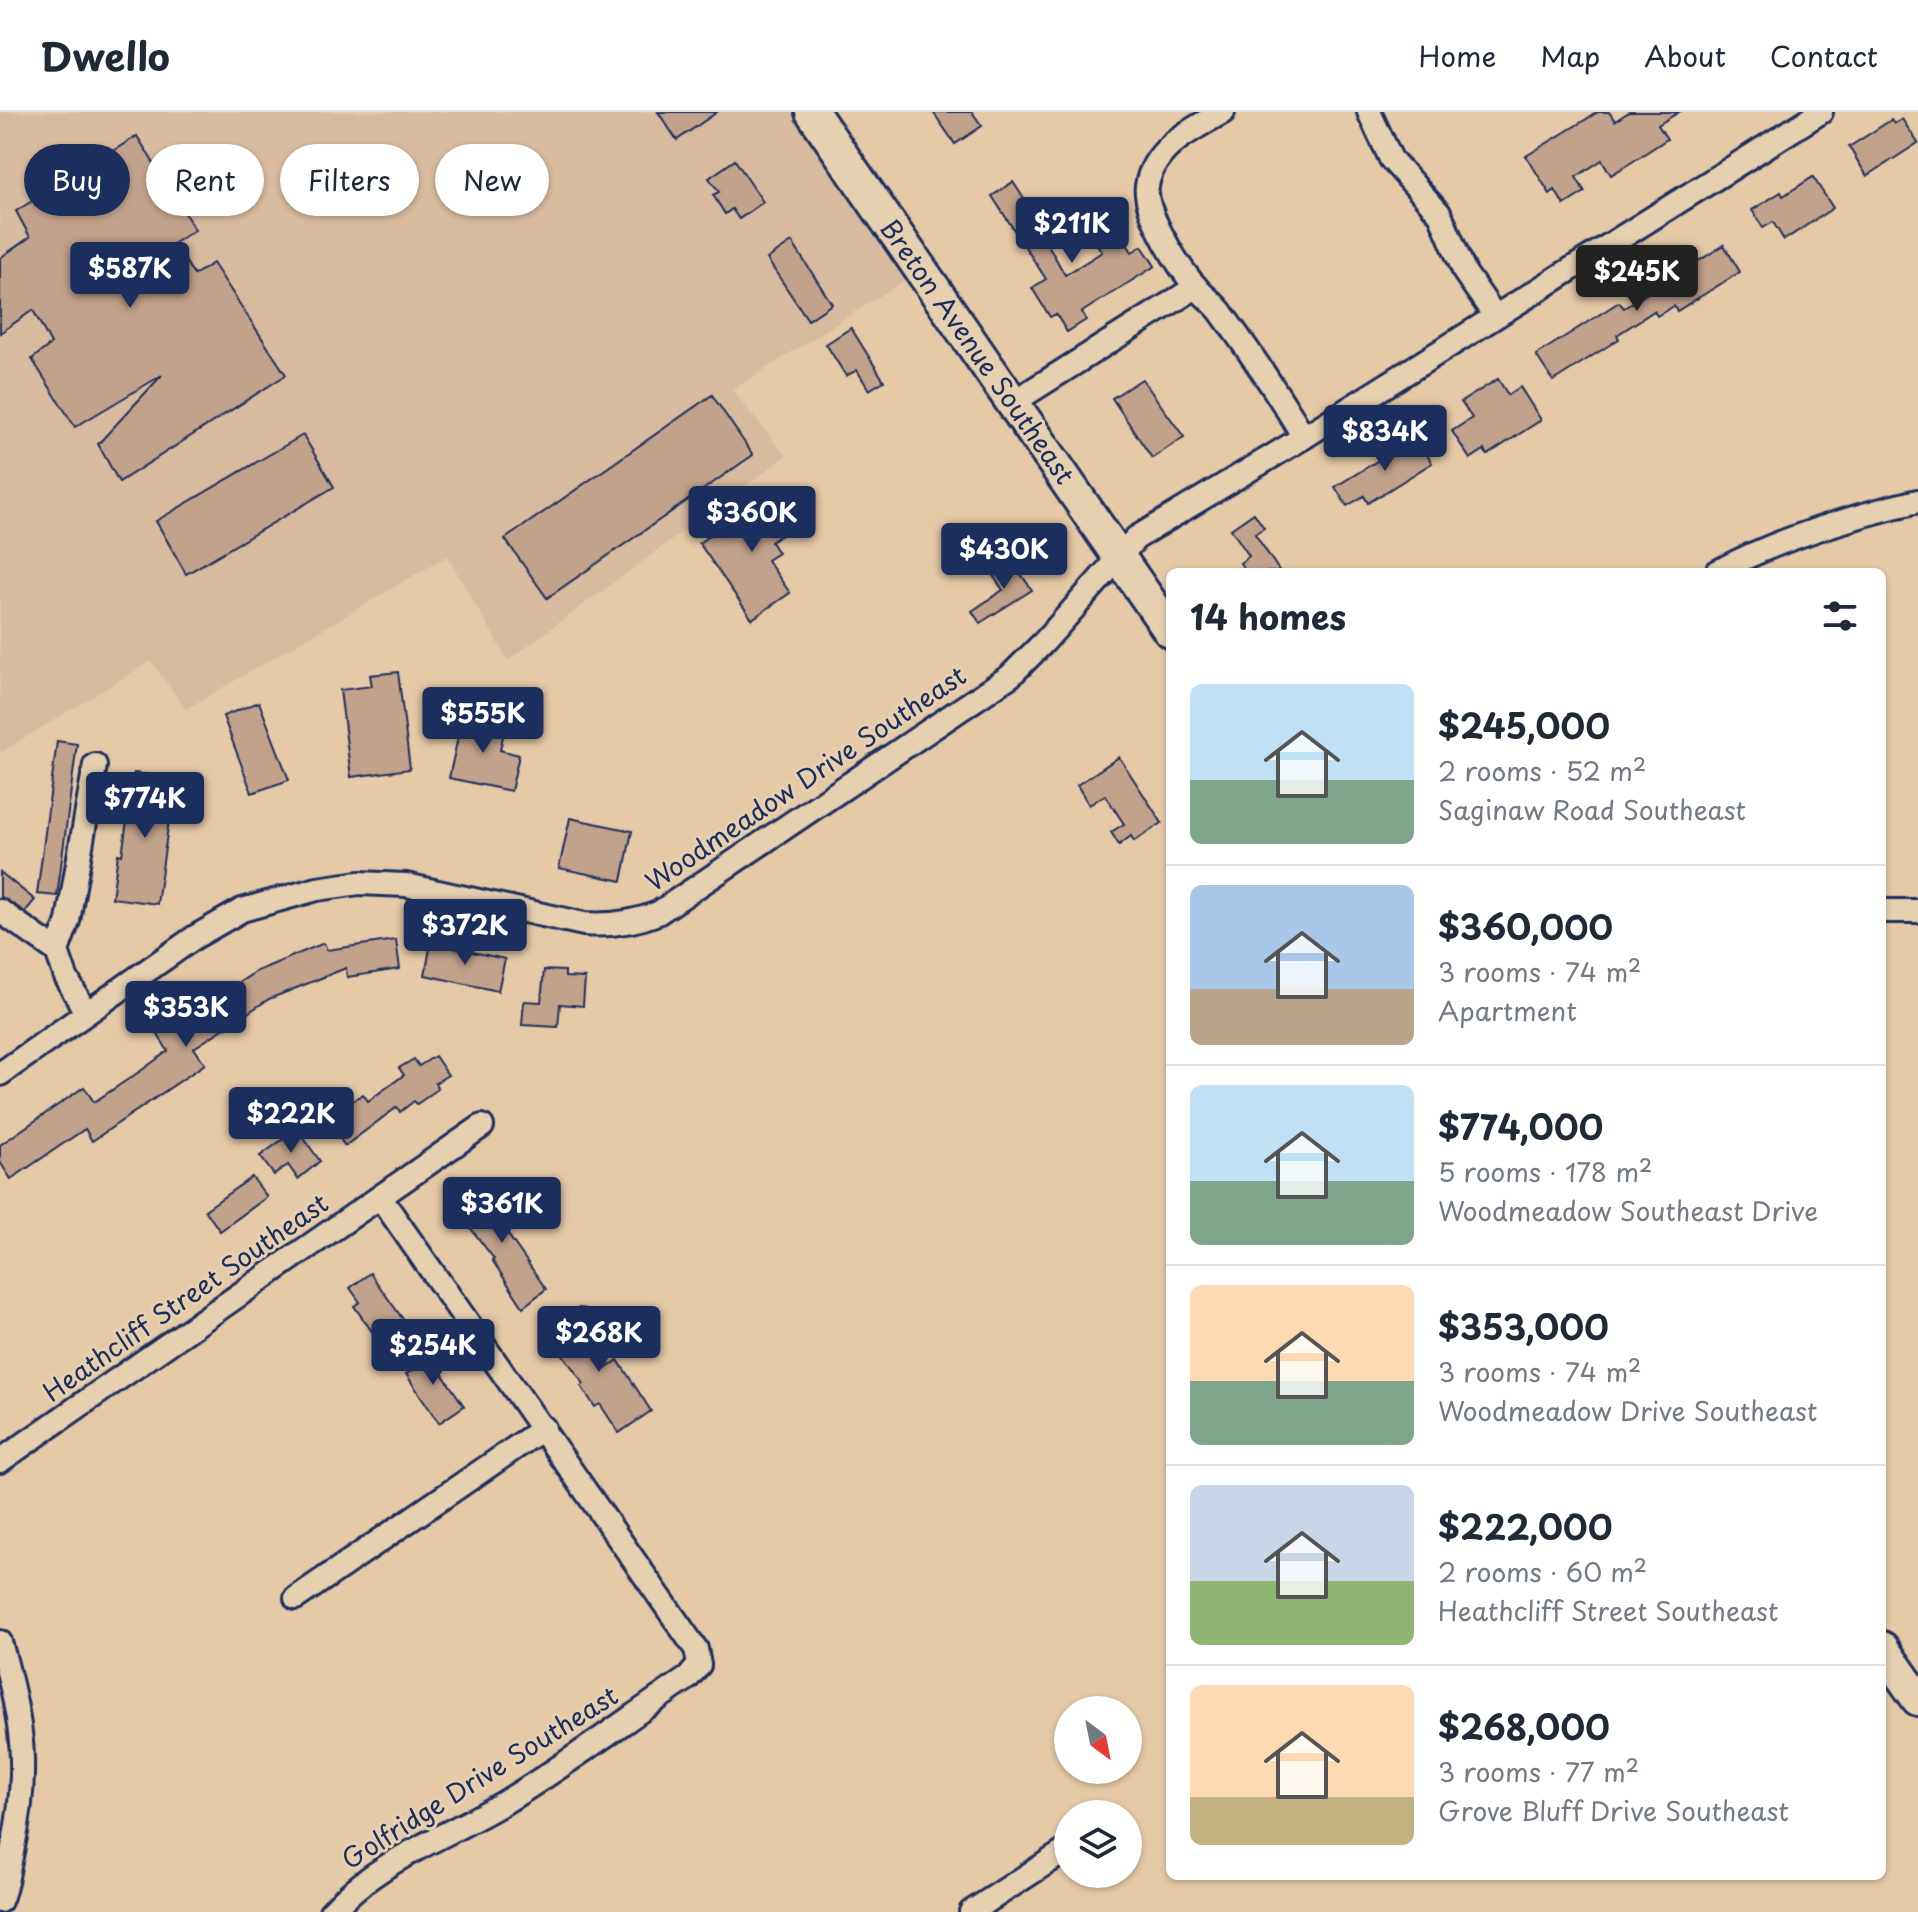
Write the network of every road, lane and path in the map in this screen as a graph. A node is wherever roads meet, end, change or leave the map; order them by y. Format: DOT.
graph roads {
  1 [pos="812,112"];
  2 [pos="1223,112"];
  3 [pos="1369,112"];
  4 [pos="1821,112"];
  5 [pos="1196,287"];
  6 [pos="1495,316"];
  7 [pos="1012,403"];
  8 [pos="1304,437"];
  9 [pos="1918,501"];
  10 [pos="1118,557"];
  11 [pos="1727,568"];
  12 [pos="1166,625"];
  13 [pos="95,765"];
  14 [pos="0,911"];
  15 [pos="1886,911"];
  16 [pos="1918,911"];
  17 [pos="57,951"];
  18 [pos="86,1013"];
  19 [pos="0,1074"];
  20 [pos="482,1126"];
  21 [pos="380,1197"];
  22 [pos="544,1428"];
  23 [pos="0,1461"];
  24 [pos="296,1598"];
  25 [pos="0,1642"];
  26 [pos="1886,1654"];
  27 [pos="1918,1699"];
  28 [pos="1054,1858"];
  29 [pos="0,1901"];
  30 [pos="331,1912"];
  31 [pos="971,1912"];
  1 -- 7 [label="main road, Breton Avenue Southeast"];
  2 -- 5 [label="street"];
  3 -- 6 [label="street"];
  4 -- 6 [label="street, Woodmeadow Drive Southeast"];
  5 -- 7 [label="street"];
  5 -- 8 [label="street"];
  6 -- 8 [label="street, Woodmeadow Drive Southeast"];
  7 -- 10 [label="main road, Breton Avenue Southeast"];
  8 -- 10 [label="street, Woodmeadow Drive Southeast"];
  9 -- 11 [label="street"];
  10 -- 12 [label="main road, Breton Avenue Southeast"];
  10 -- 18 [label="street, Woodmeadow Drive Southeast"];
  13 -- 17 [label="street"];
  14 -- 17 [label="street"];
  15 -- 16 [label="street"];
  17 -- 18 [label="street"];
  18 -- 19 [label="street, Woodmeadow Drive Southeast"];
  20 -- 21 [label="street, Heathcliff Street Southeast"];
  21 -- 22 [label="street"];
  21 -- 23 [label="street, Heathcliff Street Southeast"];
  22 -- 24 [label="street"];
  22 -- 30 [label="street, Golfridge Drive Southeast"];
  25 -- 29 [label="street"];
  26 -- 27 [label="main road"];
  28 -- 31 [label="street"];
}
